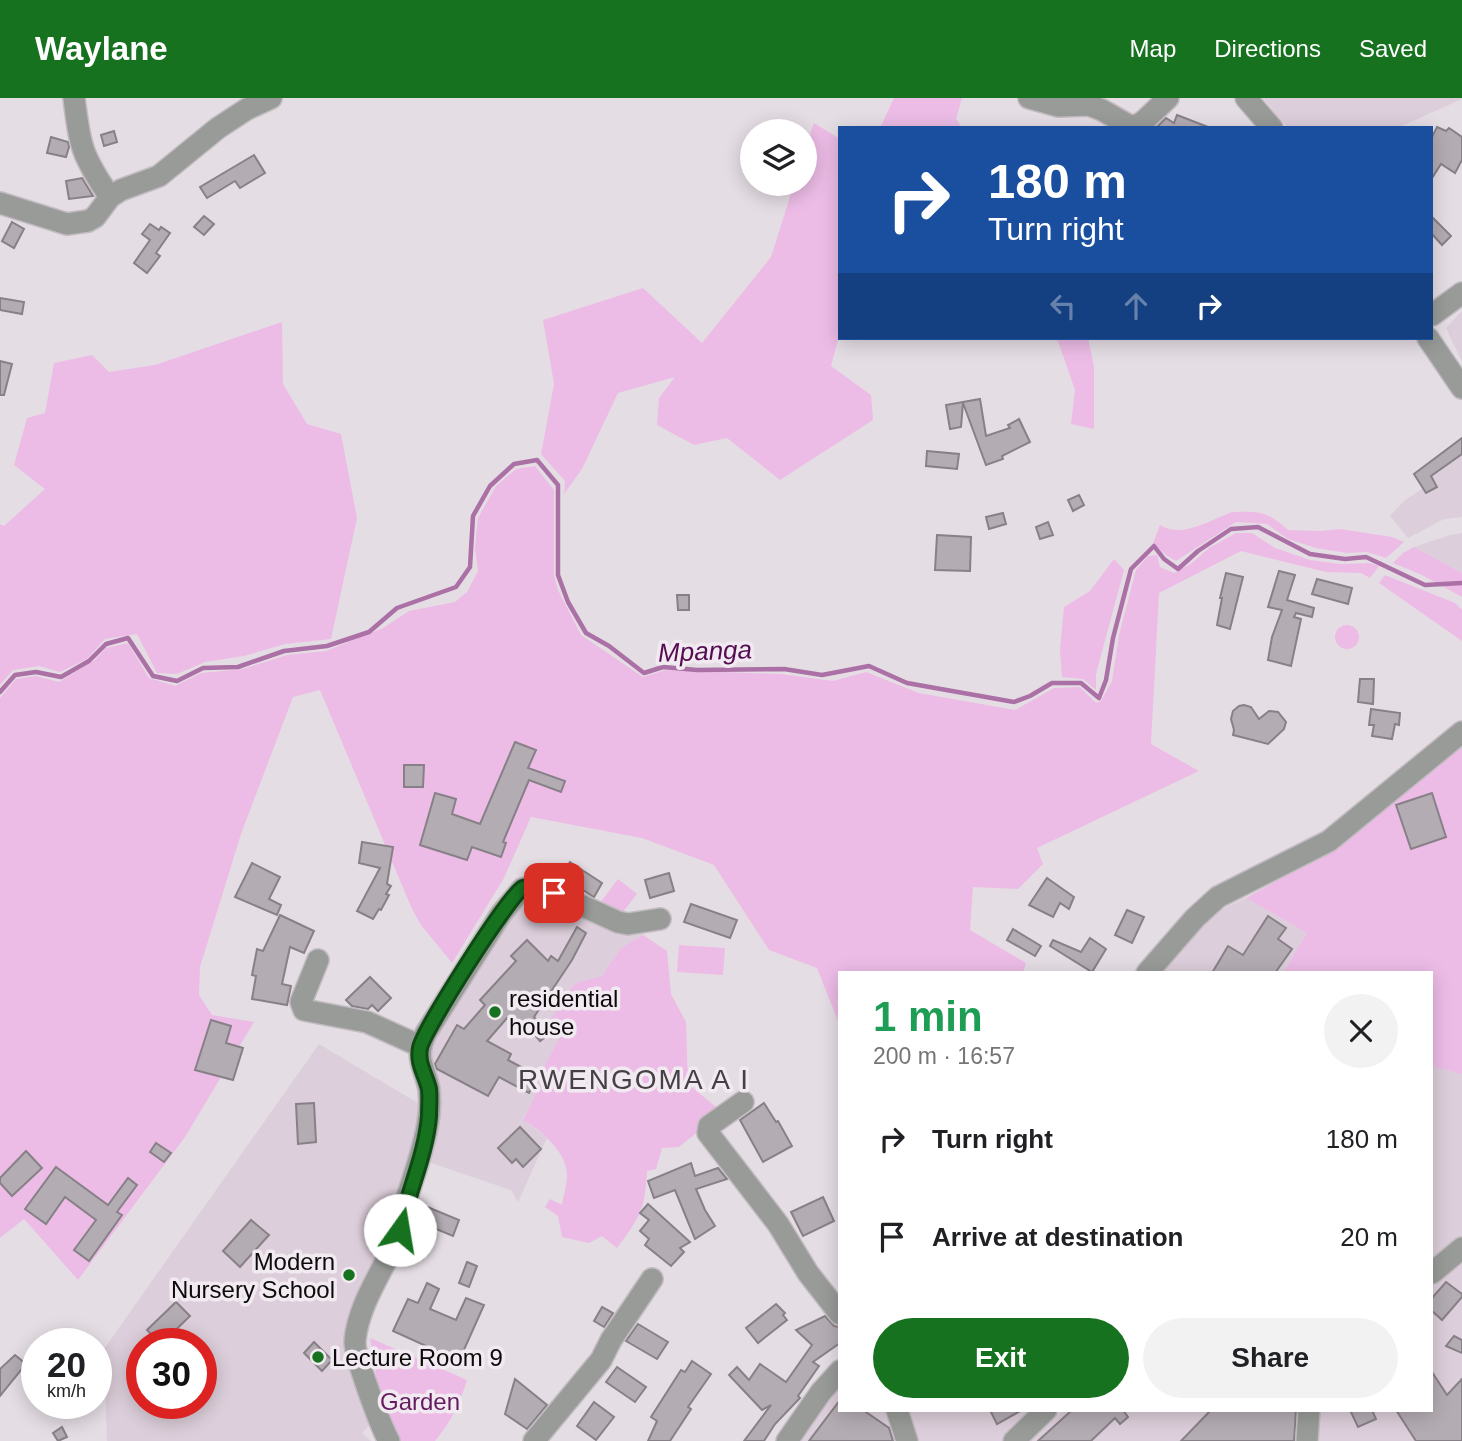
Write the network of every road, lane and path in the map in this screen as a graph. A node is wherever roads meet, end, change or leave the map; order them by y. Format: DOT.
graph roads {
  1 [pos="74,98"];
  2 [pos="271,98"];
  3 [pos="1029,98"];
  4 [pos="1168,98"];
  5 [pos="1246,98"];
  6 [pos="1270,126"];
  7 [pos="110,197"];
  8 [pos="0,203"];
  9 [pos="1462,293"];
  10 [pos="1433,314"];
  11 [pos="1429,340"];
  12 [pos="1462,388"];
  13 [pos="1462,732"];
  14 [pos="660,919"];
  15 [pos="318,960"];
  16 [pos="1149,971"];
  17 [pos="420,1046"];
  18 [pos="743,1102"];
  19 [pos="1462,1248"];
  20 [pos="1433,1272"];
  21 [pos="652,1279"];
  22 [pos="838,1311"];
  23 [pos="838,1373"];
  24 [pos="898,1412"];
  25 [pos="1044,1412"];
  26 [pos="1309,1412"];
  27 [pos="389,1441"];
  28 [pos="534,1441"];
  29 [pos="788,1441"];
  30 [pos="906,1441"];
  31 [pos="1014,1441"];
  32 [pos="1307,1441"];
  1 -- 7 [label="street"];
  2 -- 7 [label="street"];
  3 -- 4 [label="street"];
  5 -- 6 [label="street"];
  7 -- 8 [label="street"];
  9 -- 10 [label="street"];
  11 -- 12 [label="street"];
  13 -- 16 [label="street"];
  14 -- 17 [label="street"];
  15 -- 17 [label="street"];
  17 -- 27 [label="street"];
  18 -- 22 [label="street"];
  19 -- 20 [label="street"];
  21 -- 28 [label="street"];
  23 -- 29 [label="street"];
  24 -- 30 [label="street"];
  25 -- 31 [label="street"];
  26 -- 32 [label="street"];
}
